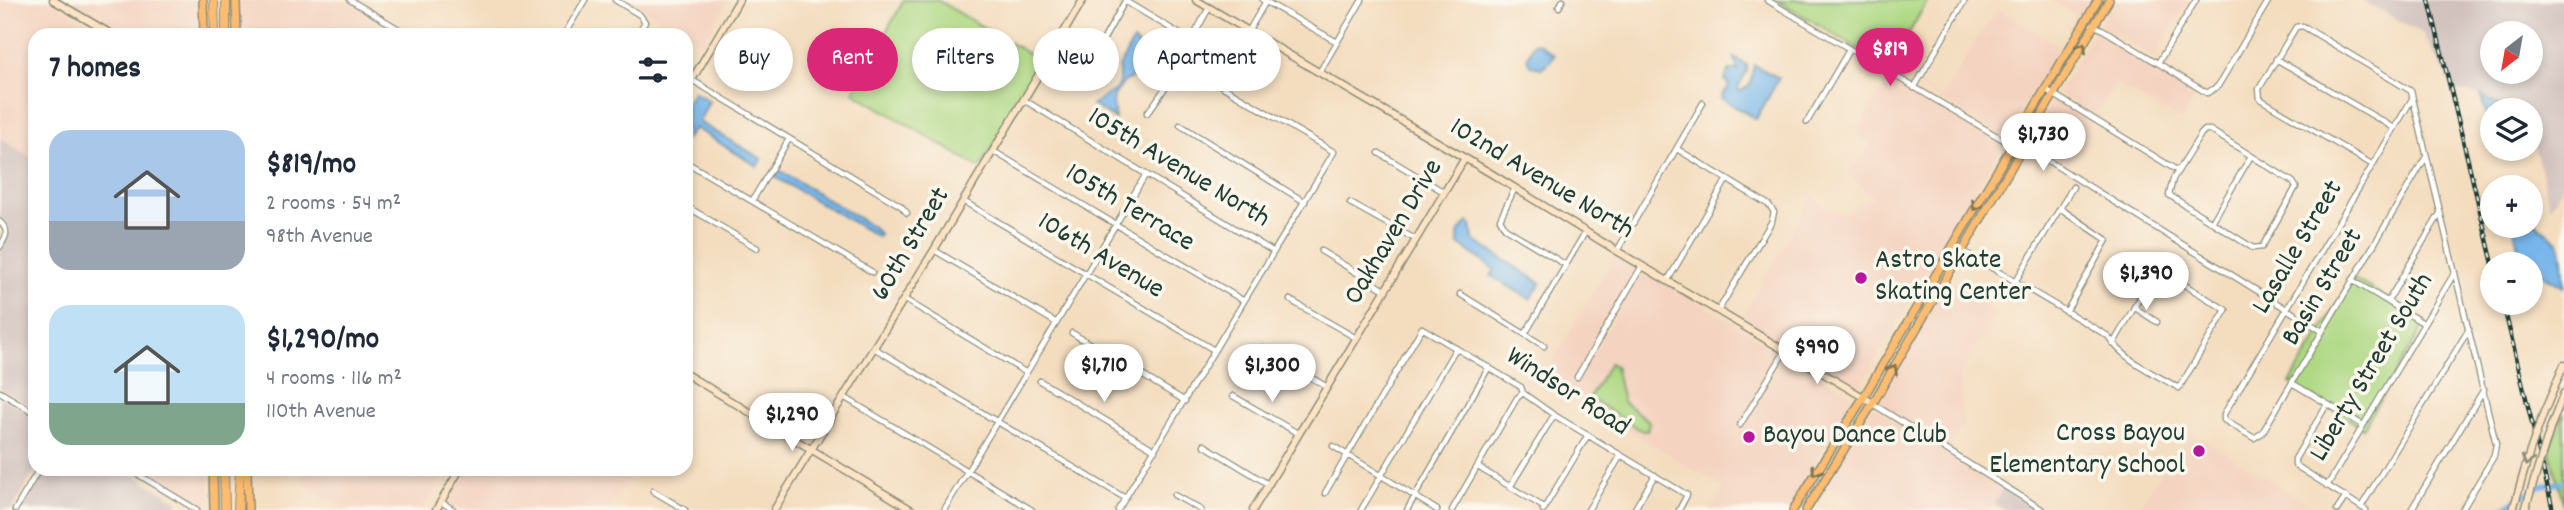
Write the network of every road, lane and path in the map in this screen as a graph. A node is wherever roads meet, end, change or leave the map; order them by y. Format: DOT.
graph roads {
  1 [pos="203,0"];
  2 [pos="214,0"];
  3 [pos="226,0"];
  4 [pos="236,0"];
  5 [pos="350,0"];
  6 [pos="585,0"];
  7 [pos="615,0"];
  8 [pos="739,0"];
  9 [pos="1083,0"];
  10 [pos="1196,0"];
  11 [pos="1362,0"];
  12 [pos="1563,0"];
  13 [pos="1767,0"];
  14 [pos="1965,0"];
  15 [pos="2098,0"];
  16 [pos="2109,0"];
  17 [pos="2196,0"];
  18 [pos="2269,0"];
  19 [pos="56,1"];
  20 [pos="1265,1"];
  21 [pos="1559,7"];
  22 [pos="1209,8"];
  23 [pos="2085,22"];
  24 [pos="2094,26"];
  25 [pos="101,28"];
  26 [pos="204,28"];
  27 [pos="215,28"];
  28 [pos="226,28"];
  29 [pos="237,28"];
  30 [pos="397,28"];
  31 [pos="568,28"];
  32 [pos="641,28"];
  33 [pos="1110,28"];
  34 [pos="1170,28"];
  35 [pos="1197,28"];
  36 [pos="1242,28"];
  37 [pos="1250,28"];
  38 [pos="1337,42"];
  39 [pos="1849,50"];
  40 [pos="1281,51"];
  41 [pos="2276,59"];
  42 [pos="2158,63"];
  43 [pos="1319,73"];
  44 [pos="693,78"];
  45 [pos="693,81"];
  46 [pos="1914,88"];
  47 [pos="2045,89"];
  48 [pos="1165,91"];
  49 [pos="1230,91"];
  50 [pos="2054,95"];
  51 [pos="1023,99"];
  52 [pos="2412,99"];
  53 [pos="1703,103"];
  54 [pos="1147,113"];
  55 [pos="1807,122"];
  56 [pos="1180,125"];
  57 [pos="2394,128"];
  58 [pos="789,139"];
  59 [pos="2012,145"];
  60 [pos="2023,147"];
  61 [pos="1677,149"];
  62 [pos="993,151"];
  63 [pos="1379,153"];
  64 [pos="2251,156"];
  65 [pos="2427,157"];
  66 [pos="1465,158"];
  67 [pos="2373,165"];
  68 [pos="693,166"];
  69 [pos="2178,171"];
  70 [pos="1146,174"];
  71 [pos="1727,179"];
  72 [pos="1515,187"];
  73 [pos="2073,187"];
  74 [pos="1445,192"];
  75 [pos="752,201"];
  76 [pos="963,201"];
  77 [pos="1305,202"];
  78 [pos="1350,203"];
  79 [pos="2060,209"];
  80 [pos="693,210"];
  81 [pos="907,213"];
  82 [pos="2440,213"];
  83 [pos="0,222"];
  84 [pos="2212,222"];
  85 [pos="1114,225"];
  86 [pos="1586,230"];
  87 [pos="1415,239"];
  88 [pos="1953,245"];
  89 [pos="0,247"];
  90 [pos="757,248"];
  91 [pos="934,250"];
  92 [pos="1321,251"];
  93 [pos="1617,251"];
  94 [pos="1963,251"];
  95 [pos="1274,252"];
  96 [pos="1566,265"];
  97 [pos="1643,265"];
  98 [pos="872,272"];
  99 [pos="1085,272"];
  100 [pos="2455,272"];
  101 [pos="1668,280"];
  102 [pos="2352,280"];
  103 [pos="2015,282"];
  104 [pos="1385,290"];
  105 [pos="1460,294"];
  106 [pos="903,299"];
  107 [pos="1290,300"];
  108 [pos="1244,301"];
  109 [pos="2388,301"];
  110 [pos="2134,307"];
  111 [pos="1718,310"];
  112 [pos="2286,310"];
  113 [pos="2066,312"];
  114 [pos="1055,322"];
  115 [pos="2157,322"];
  116 [pos="2423,323"];
  117 [pos="2469,329"];
  118 [pos="2322,331"];
  119 [pos="1072,333"];
  120 [pos="1525,334"];
  121 [pos="1357,338"];
  122 [pos="2113,344"];
  123 [pos="1544,346"];
  124 [pos="874,348"];
  125 [pos="1262,348"];
  126 [pos="1456,348"];
  127 [pos="1214,350"];
  128 [pos="1785,351"];
  129 [pos="2564,365"];
  130 [pos="1489,367"];
  131 [pos="1025,372"];
  132 [pos="1577,377"];
  133 [pos="693,378"];
  134 [pos="1040,381"];
  135 [pos="2292,383"];
  136 [pos="1327,387"];
  137 [pos="2484,389"];
  138 [pos="0,392"];
  139 [pos="1523,393"];
  140 [pos="2564,393"];
  141 [pos="843,396"];
  142 [pos="1233,396"];
  143 [pos="1863,398"];
  144 [pos="1185,401"];
  145 [pos="1873,403"];
  146 [pos="2327,404"];
  147 [pos="28,409"];
  148 [pos="1554,415"];
  149 [pos="996,422"];
  150 [pos="1741,425"];
  151 [pos="2363,425"];
  152 [pos="1299,434"];
  153 [pos="1588,435"];
  154 [pos="2254,438"];
  155 [pos="1204,445"];
  156 [pos="1332,446"];
  157 [pos="811,448"];
  158 [pos="1155,450"];
  159 [pos="1348,455"];
  160 [pos="1621,455"];
  161 [pos="1478,467"];
  162 [pos="967,471"];
  163 [pos="1382,475"];
  164 [pos="1655,475"];
  165 [pos="35,476"];
  166 [pos="141,476"];
  167 [pos="213,476"];
  168 [pos="224,476"];
  169 [pos="238,476"];
  170 [pos="247,476"];
  171 [pos="456,476"];
  172 [pos="1268,484"];
  173 [pos="1510,486"];
  174 [pos="2327,486"];
  175 [pos="653,491"];
  176 [pos="1325,494"];
  177 [pos="1174,495"];
  178 [pos="1416,496"];
  179 [pos="1125,498"];
  180 [pos="2345,498"];
  181 [pos="441,502"];
  182 [pos="214,507"];
  183 [pos="2364,508"];
  184 [pos="1544,509"];
  185 [pos="15,510"];
  186 [pos="197,510"];
  187 [pos="207,510"];
  188 [pos="225,510"];
  189 [pos="237,510"];
  190 [pos="248,510"];
  191 [pos="436,510"];
  192 [pos="454,510"];
  193 [pos="685,510"];
  194 [pos="774,510"];
  195 [pos="912,510"];
  196 [pos="944,510"];
  197 [pos="1032,510"];
  198 [pos="1118,510"];
  199 [pos="1201,510"];
  200 [pos="1253,510"];
  201 [pos="1361,510"];
  202 [pos="1407,510"];
  203 [pos="1437,510"];
  204 [pos="1452,510"];
  205 [pos="1588,510"];
  206 [pos="1634,510"];
  207 [pos="1679,510"];
  208 [pos="1793,510"];
  209 [pos="1806,510"];
  210 [pos="2043,510"];
  211 [pos="2337,510"];
  212 [pos="2411,510"];
  213 [pos="2462,510"];
  214 [pos="2513,510"];
  215 [pos="2525,510"];
  1 -- 26 [label="main road"];
  2 -- 27 [label="highway"];
  3 -- 28 [label="highway"];
  4 -- 29 [label="main road"];
  5 -- 30 [label="street"];
  6 -- 31 [label="street"];
  7 -- 32 [label="street"];
  8 -- 44 [label="street"];
  9 -- 51 [label="street, 60th Street"];
  10 -- 22 [label="street, 102nd Avenue North"];
  11 -- 38 [label="street"];
  12 -- 21 [label="street"];
  13 -- 39 [label="street"];
  14 -- 46 [label="street"];
  15 -- 23 [label="main road"];
  16 -- 24 [label="main road"];
  17 -- 42 [label="street"];
  18 -- 42 [label="street"];
  19 -- 25 [label="street"];
  20 -- 37 [label="street"];
  20 -- 38 [label="street"];
  22 -- 35 [label="street"];
  22 -- 36 [label="street, 102nd Avenue North"];
  23 -- 24 [label="street"];
  23 -- 47 [label="main road"];
  24 -- 42 [label="street"];
  50 -- 24 [label="main road, one-way"];
  33 -- 34 [label="street"];
  38 -- 43 [label="street"];
  39 -- 46 [label="street"];
  39 -- 55 [label="street"];
  40 -- 43 [label="street, 102nd Avenue North"];
  41 -- 52 [label="street"];
  41 -- 57 [label="street"];
  41 -- 67 [label="street"];
  43 -- 66 [label="street, 102nd Avenue North"];
  45 -- 58 [label="street"];
  46 -- 59 [label="street"];
  47 -- 50 [label="street"];
  47 -- 59 [label="main road"];
  48 -- 54 [label="street"];
  49 -- 77 [label="street"];
  50 -- 60 [label="main road"];
  50 -- 69 [label="street"];
  51 -- 62 [label="street, 60th Street"];
  51 -- 70 [label="street, 105th Avenue North"];
  52 -- 57 [label="street, Lasalle Street"];
  52 -- 65 [label="street"];
  53 -- 61 [label="street"];
  56 -- 77 [label="street"];
  57 -- 67 [label="street, Lasalle Street"];
  58 -- 75 [label="street"];
  58 -- 81 [label="street"];
  59 -- 60 [label="street"];
  59 -- 88 [label="main road, one-way"];
  60 -- 94 [label="main road"];
  60 -- 112 [label="street"];
  61 -- 71 [label="street"];
  61 -- 93 [label="street"];
  62 -- 76 [label="street, 60th Street"];
  62 -- 85 [label="street, 105th Terrace"];
  63 -- 74 [label="street"];
  64 -- 69 [label="street"];
  64 -- 84 [label="street"];
  64 -- 84 [label="street"];
  65 -- 82 [label="street"];
  65 -- 102 [label="street, Basin Street"];
  66 -- 72 [label="street, 102nd Avenue North"];
  66 -- 74 [label="street, Oakhaven Drive"];
  67 -- 112 [label="street, Lasalle Street"];
  68 -- 75 [label="street"];
  69 -- 84 [label="street"];
  70 -- 85 [label="street"];
  70 -- 95 [label="street, 105th Avenue North"];
  71 -- 101 [label="street"];
  71 -- 111 [label="street"];
  72 -- 86 [label="street, 102nd Avenue North"];
  72 -- 96 [label="street"];
  73 -- 79 [label="street"];
  74 -- 87 [label="street, Oakhaven Drive"];
  75 -- 98 [label="street"];
  76 -- 91 [label="street, 60th Street"];
  76 -- 99 [label="street, 106th Avenue"];
  77 -- 95 [label="street"];
  78 -- 87 [label="street"];
  79 -- 103 [label="street"];
  79 -- 113 [label="street"];
  80 -- 90 [label="street"];
  82 -- 100 [label="street"];
  82 -- 109 [label="street"];
  83 -- 89 [label="street"];
  85 -- 99 [label="street"];
  85 -- 108 [label="street, 105th Terrace"];
  86 -- 93 [label="street, 102nd Avenue North"];
  86 -- 96 [label="street"];
  87 -- 104 [label="street, Oakhaven Drive"];
  88 -- 94 [label="street"];
  88 -- 143 [label="main road"];
  91 -- 106 [label="street, 60th Street"];
  91 -- 114 [label="street"];
  92 -- 104 [label="street"];
  93 -- 97 [label="street, 102nd Avenue North"];
  94 -- 103 [label="street"];
  145 -- 94 [label="main road, one-way"];
  95 -- 108 [label="street"];
  96 -- 120 [label="street"];
  97 -- 101 [label="street, 102nd Avenue North"];
  97 -- 132 [label="street"];
  99 -- 114 [label="street"];
  99 -- 127 [label="street, 106th Avenue"];
  100 -- 116 [label="street, Liberty Street South"];
  100 -- 117 [label="street"];
  101 -- 111 [label="street, 102nd Avenue North"];
  102 -- 109 [label="street"];
  102 -- 118 [label="street, Basin Street"];
  103 -- 113 [label="street"];
  104 -- 121 [label="street, Oakhaven Drive"];
  105 -- 120 [label="street"];
  106 -- 124 [label="street, 60th Street"];
  106 -- 131 [label="street"];
  107 -- 121 [label="street"];
  108 -- 127 [label="street"];
  109 -- 116 [label="street"];
  110 -- 115 [label="street"];
  110 -- 122 [label="street"];
  110 -- 122 [label="street"];
  111 -- 128 [label="street, 102nd Avenue North"];
  112 -- 118 [label="street"];
  112 -- 154 [label="street, Lasalle Street"];
  113 -- 122 [label="street"];
  114 -- 131 [label="street"];
  116 -- 151 [label="street, Liberty Street South"];
  117 -- 137 [label="street"];
  117 -- 183 [label="street"];
  118 -- 135 [label="street, Basin Street"];
  119 -- 144 [label="street"];
  120 -- 123 [label="street"];
  121 -- 136 [label="street, Oakhaven Drive"];
  124 -- 141 [label="street, 60th Street"];
  124 -- 149 [label="street"];
  125 -- 136 [label="street"];
  126 -- 130 [label="street, Windsor Road"];
  126 -- 159 [label="street, Windsor Road"];
  126 -- 163 [label="street"];
  127 -- 144 [label="street"];
  128 -- 143 [label="street, 102nd Avenue North"];
  128 -- 150 [label="street"];
  129 -- 214 [label="street, one-way, bridge"];
  130 -- 139 [label="street, Windsor Road"];
  130 -- 178 [label="street"];
  131 -- 149 [label="street"];
  133 -- 157 [label="street"];
  134 -- 158 [label="street"];
  135 -- 146 [label="street"];
  135 -- 154 [label="street, Basin Street"];
  136 -- 152 [label="street, Oakhaven Drive"];
  137 -- 212 [label="street"];
  137 -- 213 [label="street"];
  138 -- 147 [label="street"];
  139 -- 148 [label="street, Windsor Road"];
  139 -- 161 [label="street"];
  140 -- 215 [label="street, bridge"];
  141 -- 157 [label="street, 60th Street"];
  141 -- 162 [label="street"];
  142 -- 152 [label="street"];
  143 -- 145 [label="street, 102nd Avenue North"];
  143 -- 208 [label="main road, one-way"];
  144 -- 158 [label="street"];
  145 -- 209 [label="main road"];
  145 -- 210 [label="street"];
  146 -- 151 [label="street"];
  146 -- 174 [label="street"];
  148 -- 153 [label="street, Windsor Road"];
  148 -- 173 [label="street"];
  149 -- 162 [label="street"];
  149 -- 179 [label="street"];
  151 -- 174 [label="street, Liberty Street South"];
  152 -- 172 [label="street, Oakhaven Drive"];
  153 -- 160 [label="street, Windsor Road"];
  153 -- 184 [label="street"];
  155 -- 172 [label="street"];
  156 -- 159 [label="street"];
  157 -- 194 [label="street, 60th Street"];
  157 -- 195 [label="street"];
  158 -- 179 [label="street"];
  159 -- 163 [label="street"];
  159 -- 176 [label="street"];
  160 -- 164 [label="street, Windsor Road"];
  160 -- 205 [label="street"];
  161 -- 173 [label="street"];
  161 -- 204 [label="street"];
  162 -- 196 [label="street"];
  162 -- 197 [label="street"];
  163 -- 178 [label="street"];
  163 -- 201 [label="street"];
  164 -- 206 [label="street"];
  164 -- 207 [label="street, Windsor Road"];
  165 -- 185 [label="street"];
  166 -- 186 [label="street"];
  167 -- 182 [label="main road"];
  168 -- 188 [label="highway"];
  169 -- 189 [label="highway"];
  170 -- 190 [label="main road"];
  171 -- 181 [label="street"];
  172 -- 200 [label="street, Oakhaven Drive"];
  173 -- 184 [label="street"];
  174 -- 180 [label="street"];
  175 -- 193 [label="street"];
  177 -- 199 [label="street"];
  178 -- 202 [label="street"];
  178 -- 203 [label="street"];
  179 -- 198 [label="street"];
  180 -- 183 [label="street"];
  180 -- 211 [label="street"];
  181 -- 191 [label="street"];
  181 -- 192 [label="street"];
  182 -- 187 [label="street"];
}
